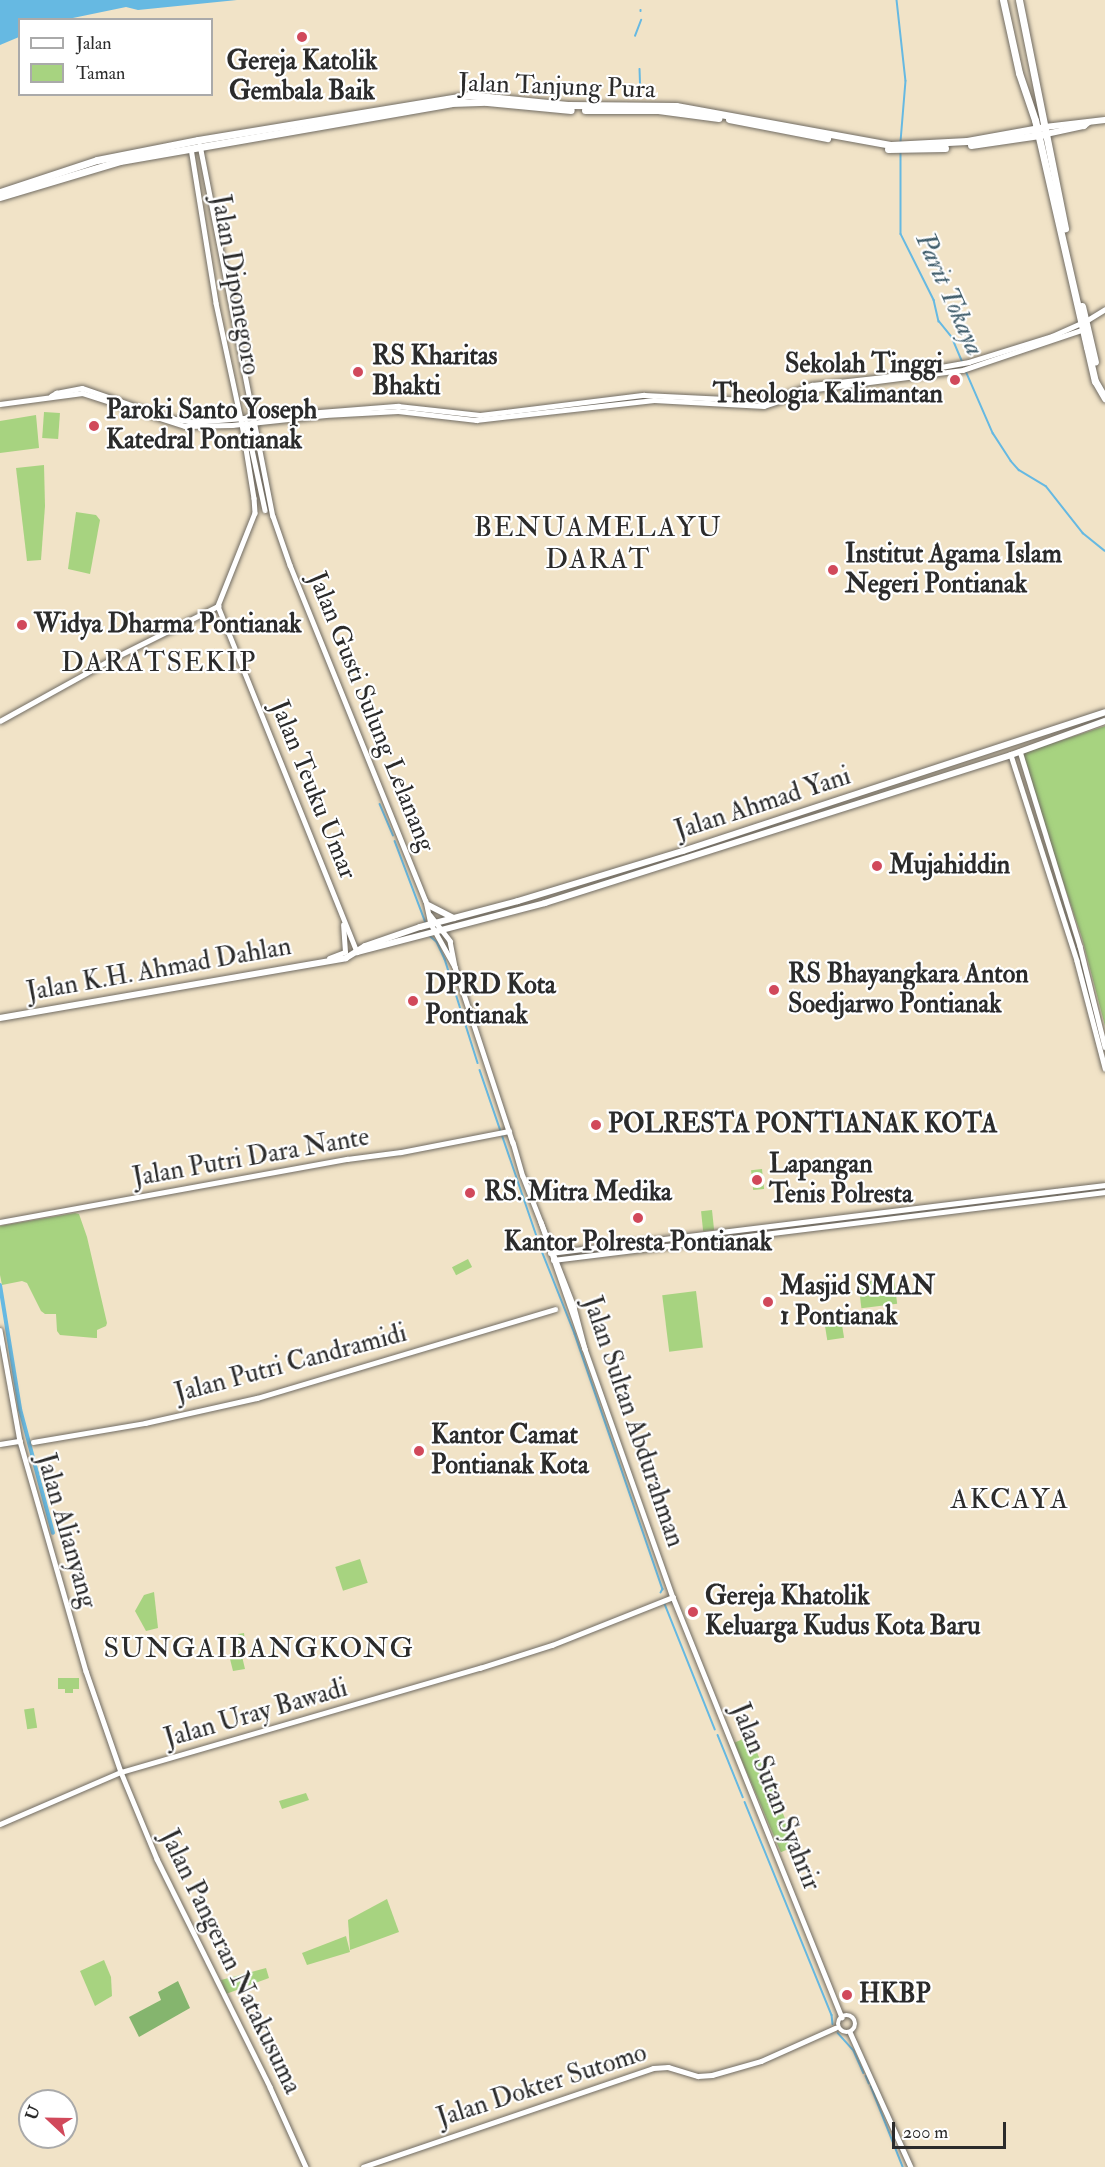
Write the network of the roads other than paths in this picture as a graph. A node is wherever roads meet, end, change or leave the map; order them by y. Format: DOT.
graph roads {
  1 [pos="1003,0"];
  2 [pos="1019,0"];
  3 [pos="1105,120"];
  4 [pos="1046,130"];
  5 [pos="1037,132"];
  6 [pos="199,143"];
  7 [pos="190,145"];
  8 [pos="209,187"];
  9 [pos="199,189"];
  10 [pos="0,192"];
  11 [pos="0,198"];
  12 [pos="1105,309"];
  13 [pos="1084,325"];
  14 [pos="243,377"];
  15 [pos="232,379"];
  16 [pos="1105,390"];
  17 [pos="1105,398"];
  18 [pos="0,404"];
  19 [pos="254,421"];
  20 [pos="244,422"];
  21 [pos="265,510"];
  22 [pos="255,513"];
  23 [pos="273,516"];
  24 [pos="218,606"];
  25 [pos="1105,712"];
  26 [pos="0,721"];
  27 [pos="1080,721"];
  28 [pos="1105,721"];
  29 [pos="1083,728"];
  30 [pos="1020,751"];
  31 [pos="1011,755"];
  32 [pos="869,790"];
  33 [pos="872,800"];
  34 [pos="684,854"];
  35 [pos="565,887"];
  36 [pos="567,895"];
  37 [pos="428,905"];
  38 [pos="453,918"];
  39 [pos="343,922"];
  40 [pos="435,926"];
  41 [pos="444,929"];
  42 [pos="357,952"];
  43 [pos="324,960"];
  44 [pos="455,967"];
  45 [pos="0,1018"];
  46 [pos="1105,1047"];
  47 [pos="489,1067"];
  48 [pos="1105,1068"];
  49 [pos="507,1131"];
  50 [pos="513,1141"];
  51 [pos="1105,1185"];
  52 [pos="1066,1191"];
  53 [pos="1105,1192"];
  54 [pos="1067,1197"];
  55 [pos="926,1207"];
  56 [pos="927,1215"];
  57 [pos="814,1220"];
  58 [pos="0,1222"];
  59 [pos="815,1228"];
  60 [pos="638,1242"];
  61 [pos="639,1248"];
  62 [pos="553,1252"];
  63 [pos="555,1260"];
  64 [pos="555,1309"];
  65 [pos="0,1330"];
  66 [pos="20,1442"];
  67 [pos="33,1442"];
  68 [pos="0,1444"];
  69 [pos="673,1597"];
  70 [pos="121,1772"];
  71 [pos="0,1824"];
  72 [pos="842,2015"];
  73 [pos="835,2028"];
  74 [pos="850,2034"];
  75 [pos="306,2167"];
  76 [pos="363,2167"];
  77 [pos="911,2167"];
  1 -- 5 [label="highway"];
  2 -- 4 [label="highway"];
  3 -- 4 [label="main road"];
  4 -- 5 [label="highway, Jalan Tanjung Pura"];
  4 -- 13 [label="highway"];
  5 -- 6 [label="highway, Jalan Tanjung Pura"];
  5 -- 13 [label="highway"];
  6 -- 7 [label="highway, Jalan Tanjung Pura"];
  6 -- 8 [label="street, Jalan Gusti Sulung Lelanang"];
  7 -- 9 [label="street, Jalan Diponegoro"];
  7 -- 10 [label="highway, Jalan Tanjung Pura"];
  7 -- 11 [label="highway, Jalan Tanjung Pura"];
  8 -- 9 [label="street"];
  8 -- 14 [label="street, Jalan Gusti Sulung Lelanang"];
  9 -- 15 [label="street, Jalan Diponegoro"];
  12 -- 13 [label="street"];
  13 -- 16 [label="highway"];
  13 -- 17 [label="highway"];
  13 -- 19 [label="street"];
  14 -- 15 [label="street"];
  14 -- 19 [label="street, Jalan Gusti Sulung Lelanang"];
  15 -- 20 [label="street, Jalan Diponegoro"];
  18 -- 20 [label="street"];
  19 -- 20 [label="street"];
  19 -- 23 [label="street, Jalan Gusti Sulung Lelanang"];
  20 -- 21 [label="street"];
  20 -- 22 [label="street, Jalan Diponegoro"];
  21 -- 22 [label="street"];
  21 -- 23 [label="street"];
  22 -- 24 [label="street"];
  23 -- 37 [label="street, Jalan Gusti Sulung Lelanang"];
  24 -- 26 [label="street"];
  24 -- 39 [label="street, Jalan Teuku Umar"];
  25 -- 27 [label="main road, Jalan Ahmad Yani"];
  27 -- 29 [label="main road"];
  27 -- 32 [label="main road, Jalan Ahmad Yani"];
  28 -- 29 [label="main road, Jalan Ahmad Yani"];
  29 -- 30 [label="main road, Jalan Ahmad Yani"];
  30 -- 31 [label="main road, Jalan Ahmad Yani"];
  30 -- 46 [label="street"];
  31 -- 33 [label="main road, Jalan Ahmad Yani"];
  31 -- 48 [label="street"];
  32 -- 33 [label="main road"];
  32 -- 34 [label="main road, Jalan Ahmad Yani"];
  33 -- 34 [label="main road, Jalan Ahmad Yani"];
  34 -- 35 [label="main road, Jalan Ahmad Yani"];
  34 -- 36 [label="main road, Jalan Ahmad Yani"];
  35 -- 36 [label="main road"];
  35 -- 38 [label="main road, Jalan Ahmad Yani"];
  36 -- 41 [label="main road, Jalan Ahmad Yani"];
  37 -- 38 [label="main road"];
  37 -- 40 [label="street, Jalan Gusti Sulung Lelanang"];
  38 -- 40 [label="main road, Jalan Ahmad Yani"];
  39 -- 42 [label="street, Jalan Teuku Umar"];
  39 -- 43 [label="street, Jalan Teuku Umar"];
  40 -- 41 [label="main road, Jalan Ahmad Yani"];
  40 -- 42 [label="main road, Jalan K.H. Ahmad Dahlan"];
  40 -- 44 [label="street"];
  41 -- 44 [label="street"];
  42 -- 43 [label="main road, Jalan K.H. Ahmad Dahlan"];
  43 -- 45 [label="main road, Jalan K.H. Ahmad Dahlan"];
  44 -- 47 [label="street"];
  47 -- 49 [label="street"];
  47 -- 50 [label="street"];
  49 -- 50 [label="street"];
  49 -- 58 [label="street, Jalan Putri Dara Nante"];
  50 -- 62 [label="street"];
  51 -- 52 [label="street"];
  52 -- 54 [label="street"];
  52 -- 55 [label="street"];
  53 -- 54 [label="street"];
  54 -- 56 [label="street"];
  55 -- 56 [label="street"];
  55 -- 57 [label="street"];
  56 -- 59 [label="street"];
  57 -- 59 [label="street"];
  57 -- 60 [label="street"];
  59 -- 61 [label="street"];
  60 -- 61 [label="street"];
  60 -- 62 [label="street"];
  61 -- 63 [label="street"];
  62 -- 63 [label="street, Jalan Sultan Abdurahman"];
  63 -- 69 [label="street, Jalan Sultan Abdurahman"];
  64 -- 67 [label="street, Jalan Putri Candramidi"];
  65 -- 66 [label="street, Jalan Alianyang"];
  66 -- 68 [label="street"];
  66 -- 70 [label="street, Jalan Alianyang"];
  69 -- 70 [label="street, Jalan Uray Bawadi"];
  69 -- 72 [label="street, Jalan Sutan Syahrir"];
  70 -- 71 [label="street, Jalan Uray Bawadi"];
  70 -- 75 [label="street, Jalan Pangeran Natakusuma"];
  72 -- 74 [label="street"];
  72 -- 74 [label="street"];
  73 -- 76 [label="street, Jalan Dokter Sutomo"];
  74 -- 77 [label="street"];
}
